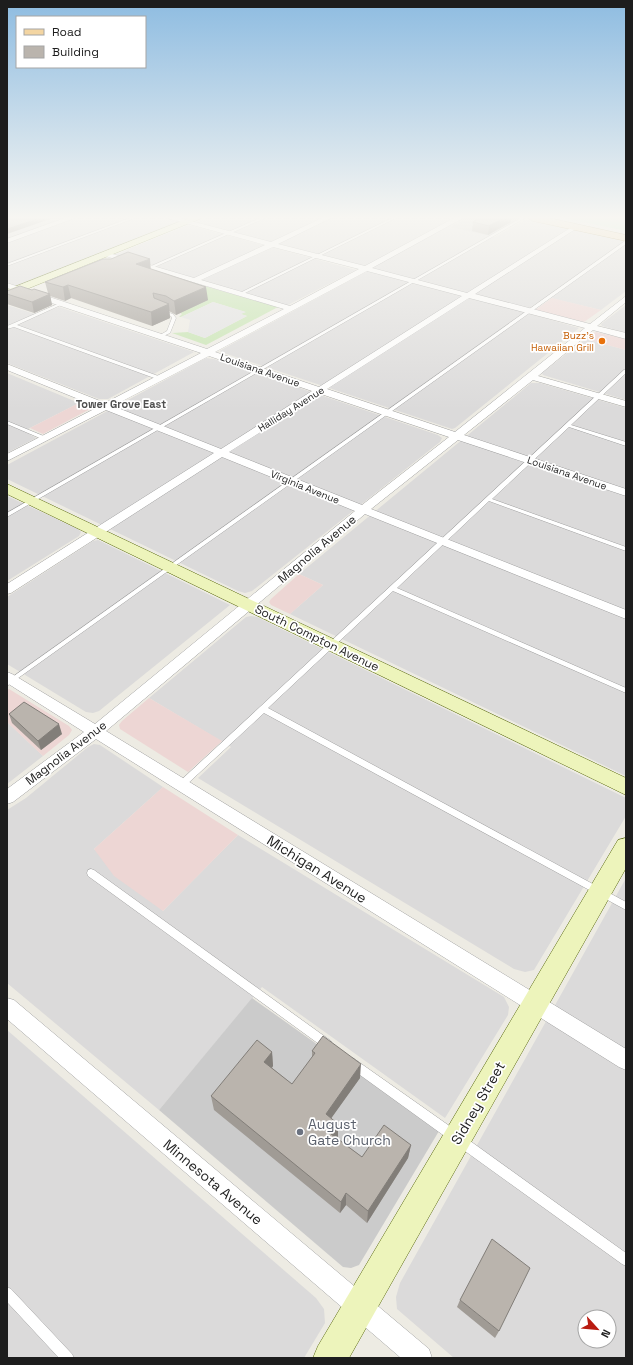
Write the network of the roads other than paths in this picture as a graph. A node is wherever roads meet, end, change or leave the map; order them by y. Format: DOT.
graph roads {
  1 [pos="38,282"];
  2 [pos="196,282"];
  3 [pos="265,282"];
  4 [pos="342,282"];
  5 [pos="416,282"];
  6 [pos="490,282"];
  7 [pos="570,282"];
  8 [pos="7,285"];
  9 [pos="20,289"];
  10 [pos="7,294"];
  11 [pos="240,294"];
  12 [pos="469,295"];
  13 [pos="626,298"];
  14 [pos="61,304"];
  15 [pos="157,309"];
  16 [pos="291,309"];
  17 [pos="529,311"];
  18 [pos="13,325"];
  19 [pos="591,326"];
  20 [pos="7,328"];
  21 [pos="626,336"];
  22 [pos="159,337"];
  23 [pos="207,353"];
  24 [pos="7,367"];
  25 [pos="259,370"];
  26 [pos="626,371"];
  27 [pos="531,377"];
  28 [pos="159,378"];
  29 [pos="320,390"];
  30 [pos="598,396"];
  31 [pos="626,404"];
  32 [pos="104,406"];
  33 [pos="387,413"];
  34 [pos="7,422"];
  35 [pos="567,425"];
  36 [pos="158,428"];
  37 [pos="457,436"];
  38 [pos="44,438"];
  39 [pos="626,444"];
  40 [pos="221,453"];
  41 [pos="7,458"];
  42 [pos="529,461"];
  43 [pos="291,481"];
  44 [pos="7,488"];
  45 [pos="626,493"];
  46 [pos="488,499"];
  47 [pos="33,501"];
  48 [pos="363,510"];
  49 [pos="7,516"];
  50 [pos="98,532"];
  51 [pos="442,542"];
  52 [pos="626,549"];
  53 [pos="171,567"];
  54 [pos="392,588"];
  55 [pos="7,590"];
  56 [pos="250,605"];
  57 [pos="626,615"];
  58 [pos="331,645"];
  59 [pos="9,681"];
  60 [pos="626,691"];
  61 [pos="262,708"];
  62 [pos="95,732"];
  63 [pos="181,785"];
  64 [pos="626,787"];
  65 [pos="7,798"];
  66 [pos="626,847"];
  67 [pos="91,873"];
  68 [pos="600,892"];
  69 [pos="626,906"];
  70 [pos="535,1004"];
  71 [pos="7,1007"];
  72 [pos="626,1060"];
  73 [pos="457,1138"];
  74 [pos="626,1260"];
  75 [pos="7,1293"];
  76 [pos="360,1307"];
  77 [pos="68,1358"];
  78 [pos="330,1358"];
  79 [pos="420,1358"];
  1 -- 9 [label="main road"];
  2 -- 11 [label="street"];
  3 -- 11 [label="lane"];
  4 -- 16 [label="street"];
  5 -- 12 [label="street"];
  5 -- 25 [label="lane"];
  6 -- 12 [label="street, Halliday Avenue"];
  7 -- 17 [label="lane"];
  8 -- 9 [label="street, Louisiana Avenue"];
  9 -- 10 [label="main road"];
  9 -- 14 [label="street, Louisiana Avenue"];
  11 -- 16 [label="street"];
  12 -- 17 [label="street"];
  12 -- 29 [label="street, Halliday Avenue"];
  13 -- 19 [label="street, Magnolia Avenue"];
  14 -- 18 [label="lane"];
  14 -- 22 [label="street, Louisiana Avenue"];
  15 -- 22 [label="lane"];
  16 -- 23 [label="street"];
  17 -- 19 [label="street"];
  17 -- 33 [label="lane"];
  18 -- 20 [label="lane"];
  18 -- 28 [label="lane"];
  19 -- 21 [label="street"];
  19 -- 27 [label="street, Magnolia Avenue"];
  22 -- 23 [label="street, Louisiana Avenue"];
  23 -- 25 [label="street, Louisiana Avenue"];
  23 -- 28 [label="street"];
  24 -- 32 [label="street, Virginia Avenue"];
  25 -- 29 [label="street, Louisiana Avenue"];
  25 -- 36 [label="lane"];
  26 -- 30 [label="lane"];
  27 -- 30 [label="street"];
  27 -- 37 [label="street, Magnolia Avenue"];
  28 -- 32 [label="street"];
  29 -- 33 [label="street, Louisiana Avenue"];
  29 -- 40 [label="street, Halliday Avenue"];
  30 -- 31 [label="street"];
  30 -- 35 [label="lane"];
  32 -- 36 [label="street, Virginia Avenue"];
  32 -- 38 [label="street"];
  33 -- 37 [label="street, Louisiana Avenue"];
  33 -- 43 [label="lane"];
  34 -- 38 [label="lane"];
  35 -- 39 [label="lane"];
  35 -- 42 [label="lane"];
  36 -- 40 [label="street, Virginia Avenue"];
  36 -- 47 [label="lane"];
  37 -- 42 [label="street, Louisiana Avenue"];
  37 -- 48 [label="street, Magnolia Avenue"];
  38 -- 41 [label="street"];
  40 -- 43 [label="street, Virginia Avenue"];
  40 -- 50 [label="street, Halliday Avenue"];
  42 -- 45 [label="street, Louisiana Avenue"];
  42 -- 46 [label="lane"];
  43 -- 48 [label="street, Virginia Avenue"];
  43 -- 53 [label="lane"];
  44 -- 47 [label="main road, South Compton Avenue"];
  46 -- 51 [label="lane"];
  46 -- 52 [label="lane"];
  47 -- 49 [label="lane"];
  47 -- 50 [label="main road, South Compton Avenue"];
  48 -- 51 [label="street, Virginia Avenue"];
  48 -- 56 [label="street, Magnolia Avenue"];
  50 -- 53 [label="main road, South Compton Avenue"];
  50 -- 55 [label="street, Halliday Avenue"];
  51 -- 54 [label="lane"];
  51 -- 57 [label="street, Virginia Avenue"];
  53 -- 56 [label="main road, South Compton Avenue"];
  53 -- 59 [label="lane"];
  54 -- 58 [label="lane"];
  54 -- 60 [label="lane"];
  56 -- 58 [label="main road, South Compton Avenue"];
  56 -- 62 [label="street, Magnolia Avenue"];
  58 -- 61 [label="lane"];
  58 -- 64 [label="main road, South Compton Avenue"];
  59 -- 62 [label="street, Michigan Avenue"];
  61 -- 63 [label="lane"];
  61 -- 68 [label="lane"];
  62 -- 63 [label="street, Michigan Avenue"];
  62 -- 65 [label="street, Magnolia Avenue"];
  63 -- 70 [label="street, Michigan Avenue"];
  66 -- 68 [label="main road, Sidney Street"];
  67 -- 73 [label="lane"];
  68 -- 69 [label="lane"];
  68 -- 70 [label="main road, Sidney Street"];
  70 -- 72 [label="street, Michigan Avenue"];
  70 -- 73 [label="main road, Sidney Street"];
  71 -- 76 [label="street, Minnesota Avenue"];
  73 -- 74 [label="lane"];
  73 -- 76 [label="main road, Sidney Street"];
  75 -- 77 [label="lane"];
  76 -- 78 [label="main road, Sidney Street"];
  76 -- 79 [label="street, Minnesota Avenue"];
}
